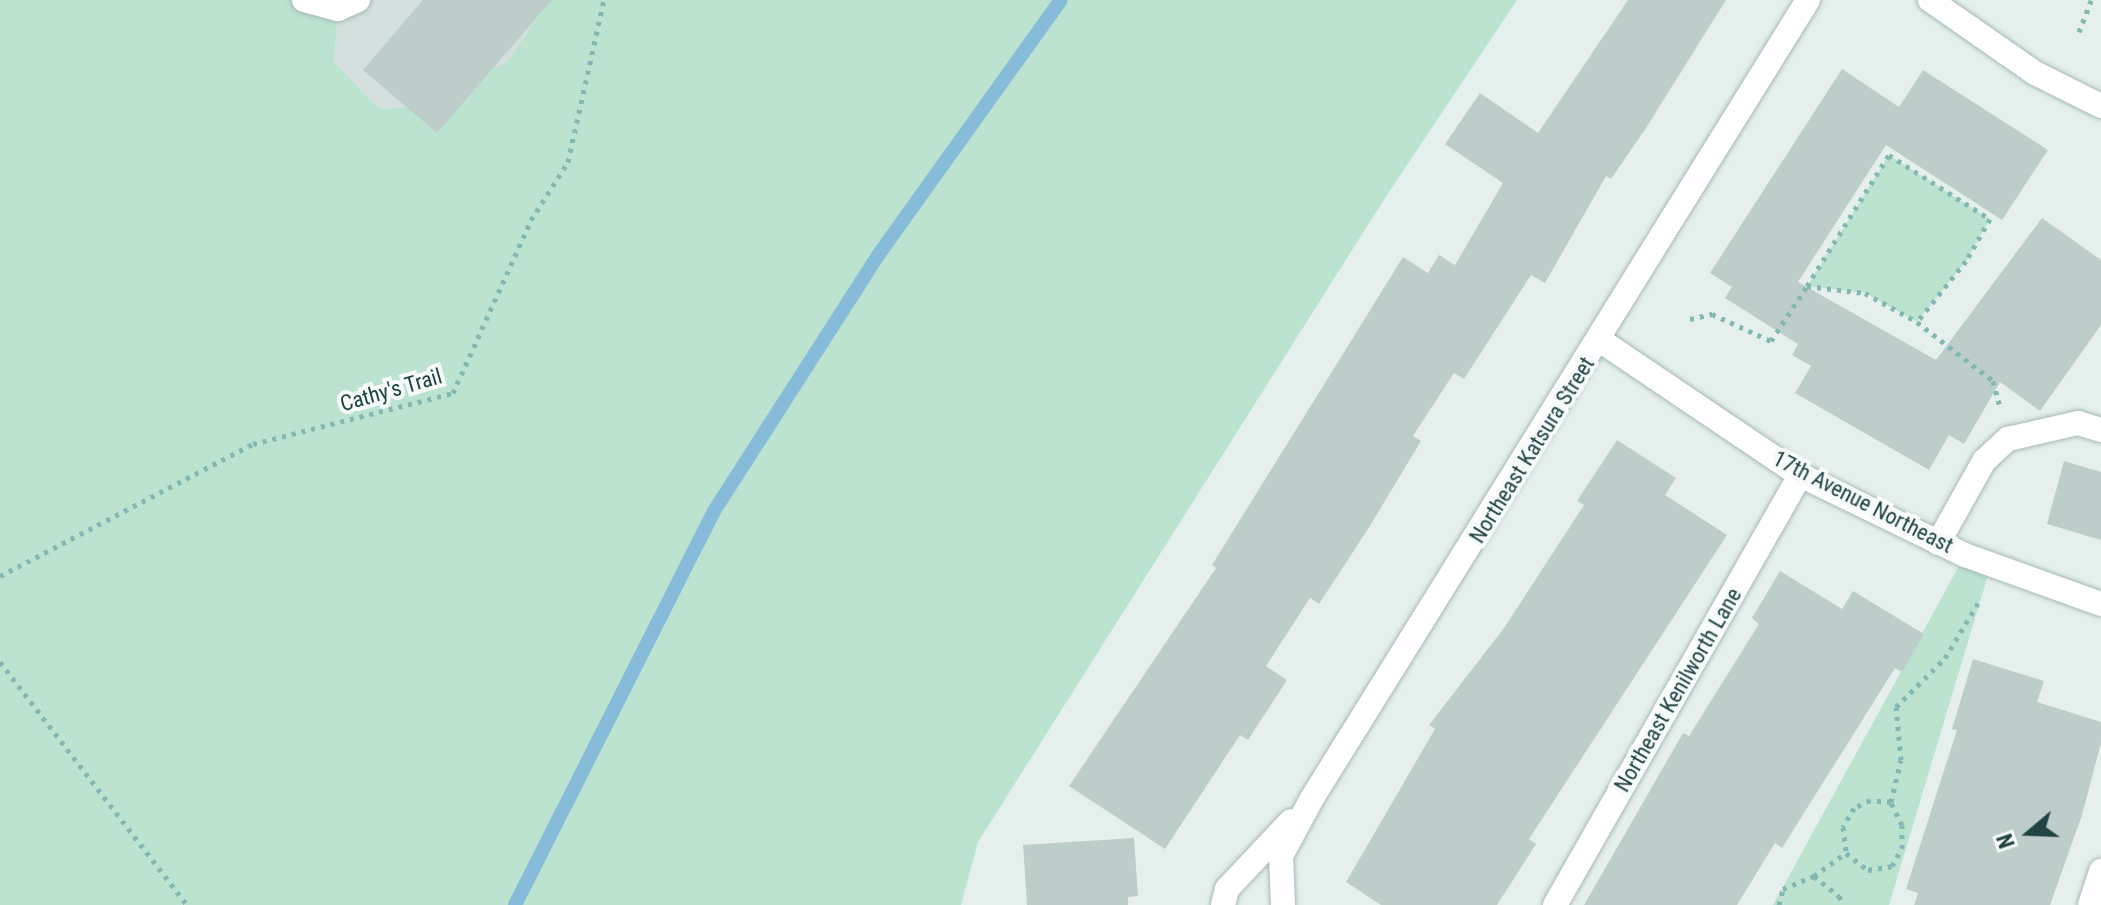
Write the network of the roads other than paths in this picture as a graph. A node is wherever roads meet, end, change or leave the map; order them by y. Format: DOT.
graph roads {
  1 [pos="304,0"];
  2 [pos="358,0"];
  3 [pos="1808,0"];
  4 [pos="1930,0"];
  5 [pos="2101,106"];
  6 [pos="1601,341"];
  7 [pos="2101,430"];
  8 [pos="1800,475"];
  9 [pos="1938,543"];
  10 [pos="2101,604"];
  11 [pos="1311,800"];
  12 [pos="2101,871"];
  13 [pos="1223,905"];
  14 [pos="1283,905"];
  15 [pos="1555,905"];
  16 [pos="2090,905"];
  1 -- 2 [label="street"];
  3 -- 6 [label="street, Northeast Katsura Street"];
  4 -- 5 [label="street"];
  6 -- 8 [label="street, 17th Avenue Northeast"];
  6 -- 11 [label="street, Northeast Katsura Street"];
  7 -- 9 [label="street"];
  8 -- 9 [label="street, 17th Avenue Northeast"];
  8 -- 15 [label="street, Northeast Kenilworth Lane"];
  9 -- 10 [label="street, 17th Avenue Northeast"];
  11 -- 13 [label="street"];
  11 -- 14 [label="street, Northeast Katsura Street"];
  12 -- 16 [label="street"];
}
